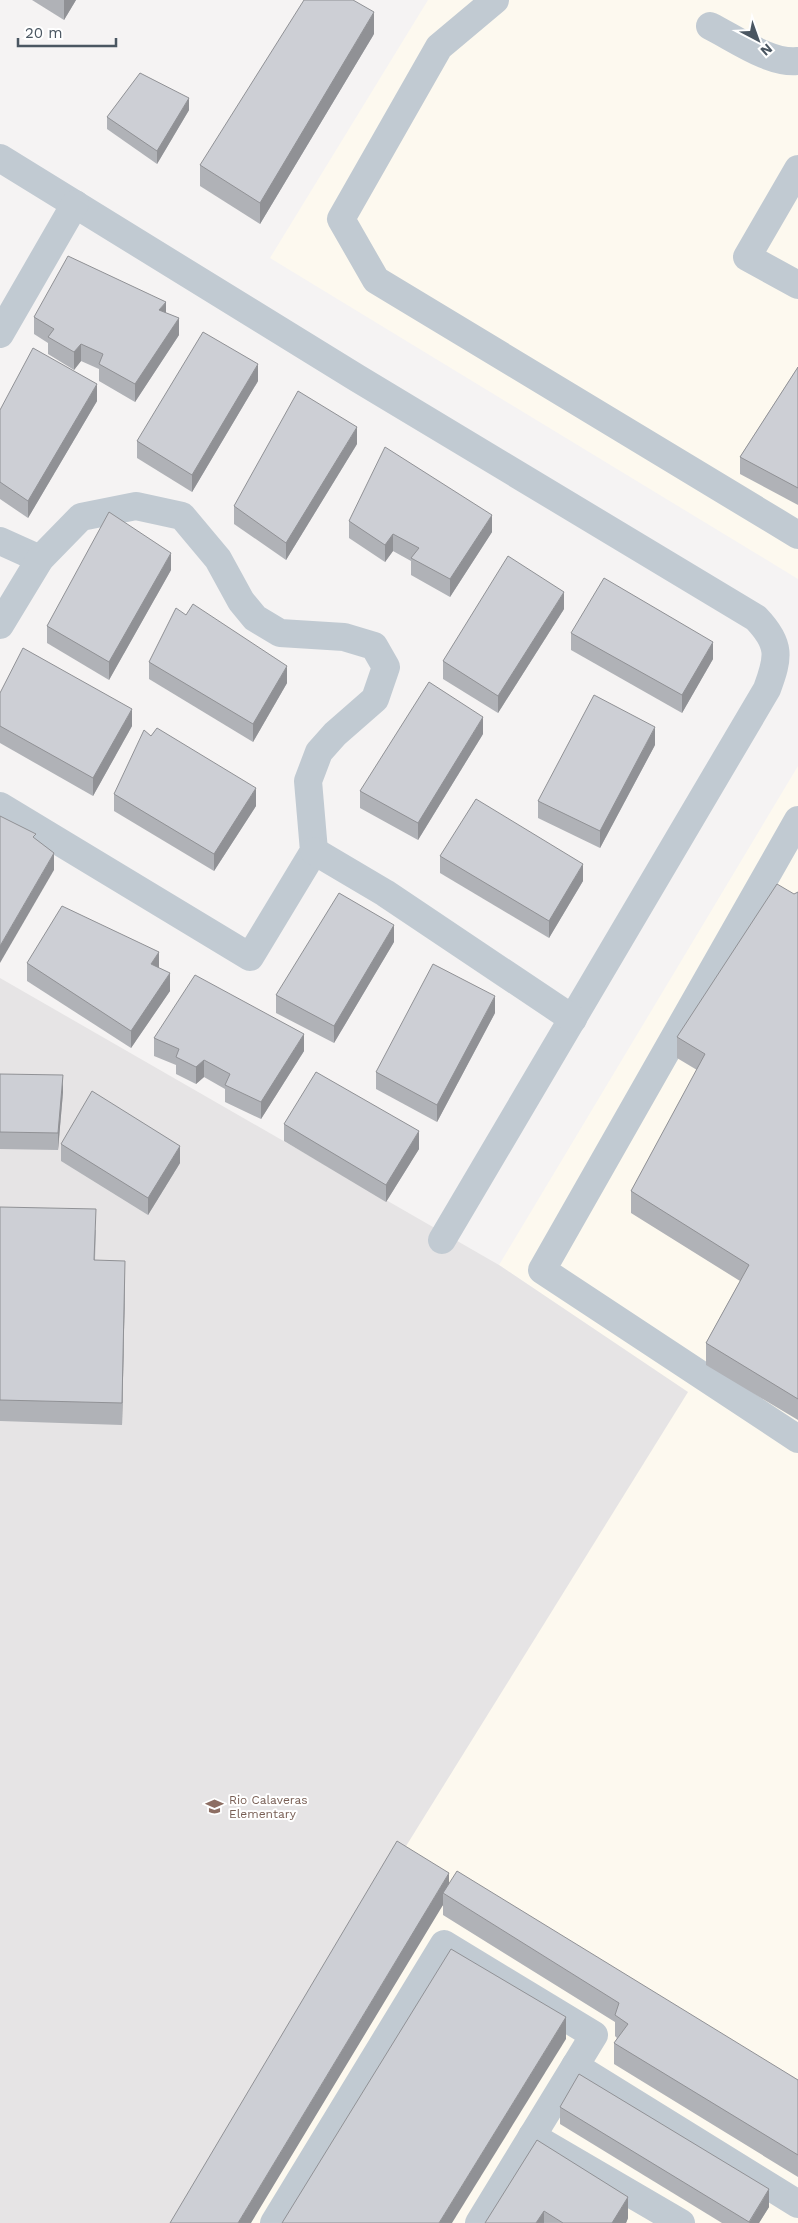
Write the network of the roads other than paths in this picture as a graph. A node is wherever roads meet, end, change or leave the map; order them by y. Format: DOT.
graph roads {
  1 [pos="495,0"];
  2 [pos="710,26"];
  3 [pos="798,61"];
  4 [pos="0,158"];
  5 [pos="798,169"];
  6 [pos="75,204"];
  7 [pos="798,285"];
  8 [pos="0,334"];
  9 [pos="798,535"];
  10 [pos="0,541"];
  11 [pos="40,559"];
  12 [pos="0,625"];
  13 [pos="0,806"];
  14 [pos="798,820"];
  15 [pos="314,851"];
  16 [pos="573,1019"];
  17 [pos="442,1240"];
  18 [pos="798,1439"];
  19 [pos="575,2066"];
  20 [pos="532,2136"];
  21 [pos="798,2204"];
  22 [pos="798,2218"];
  23 [pos="274,2223"];
  24 [pos="478,2223"];
  25 [pos="681,2223"];
  26 [pos="795,2223"];
  1 -- 9 [label="lane"];
  2 -- 3 [label="lane"];
  4 -- 6 [label="lane"];
  5 -- 7 [label="lane"];
  6 -- 8 [label="lane"];
  6 -- 16 [label="lane"];
  10 -- 11 [label="lane"];
  11 -- 12 [label="lane"];
  11 -- 15 [label="lane"];
  13 -- 15 [label="lane"];
  14 -- 18 [label="lane"];
  15 -- 16 [label="lane"];
  16 -- 17 [label="lane"];
  19 -- 20 [label="lane"];
  19 -- 21 [label="lane"];
  19 -- 23 [label="lane"];
  20 -- 24 [label="lane"];
  20 -- 25 [label="lane"];
  22 -- 26 [label="lane"];
}
